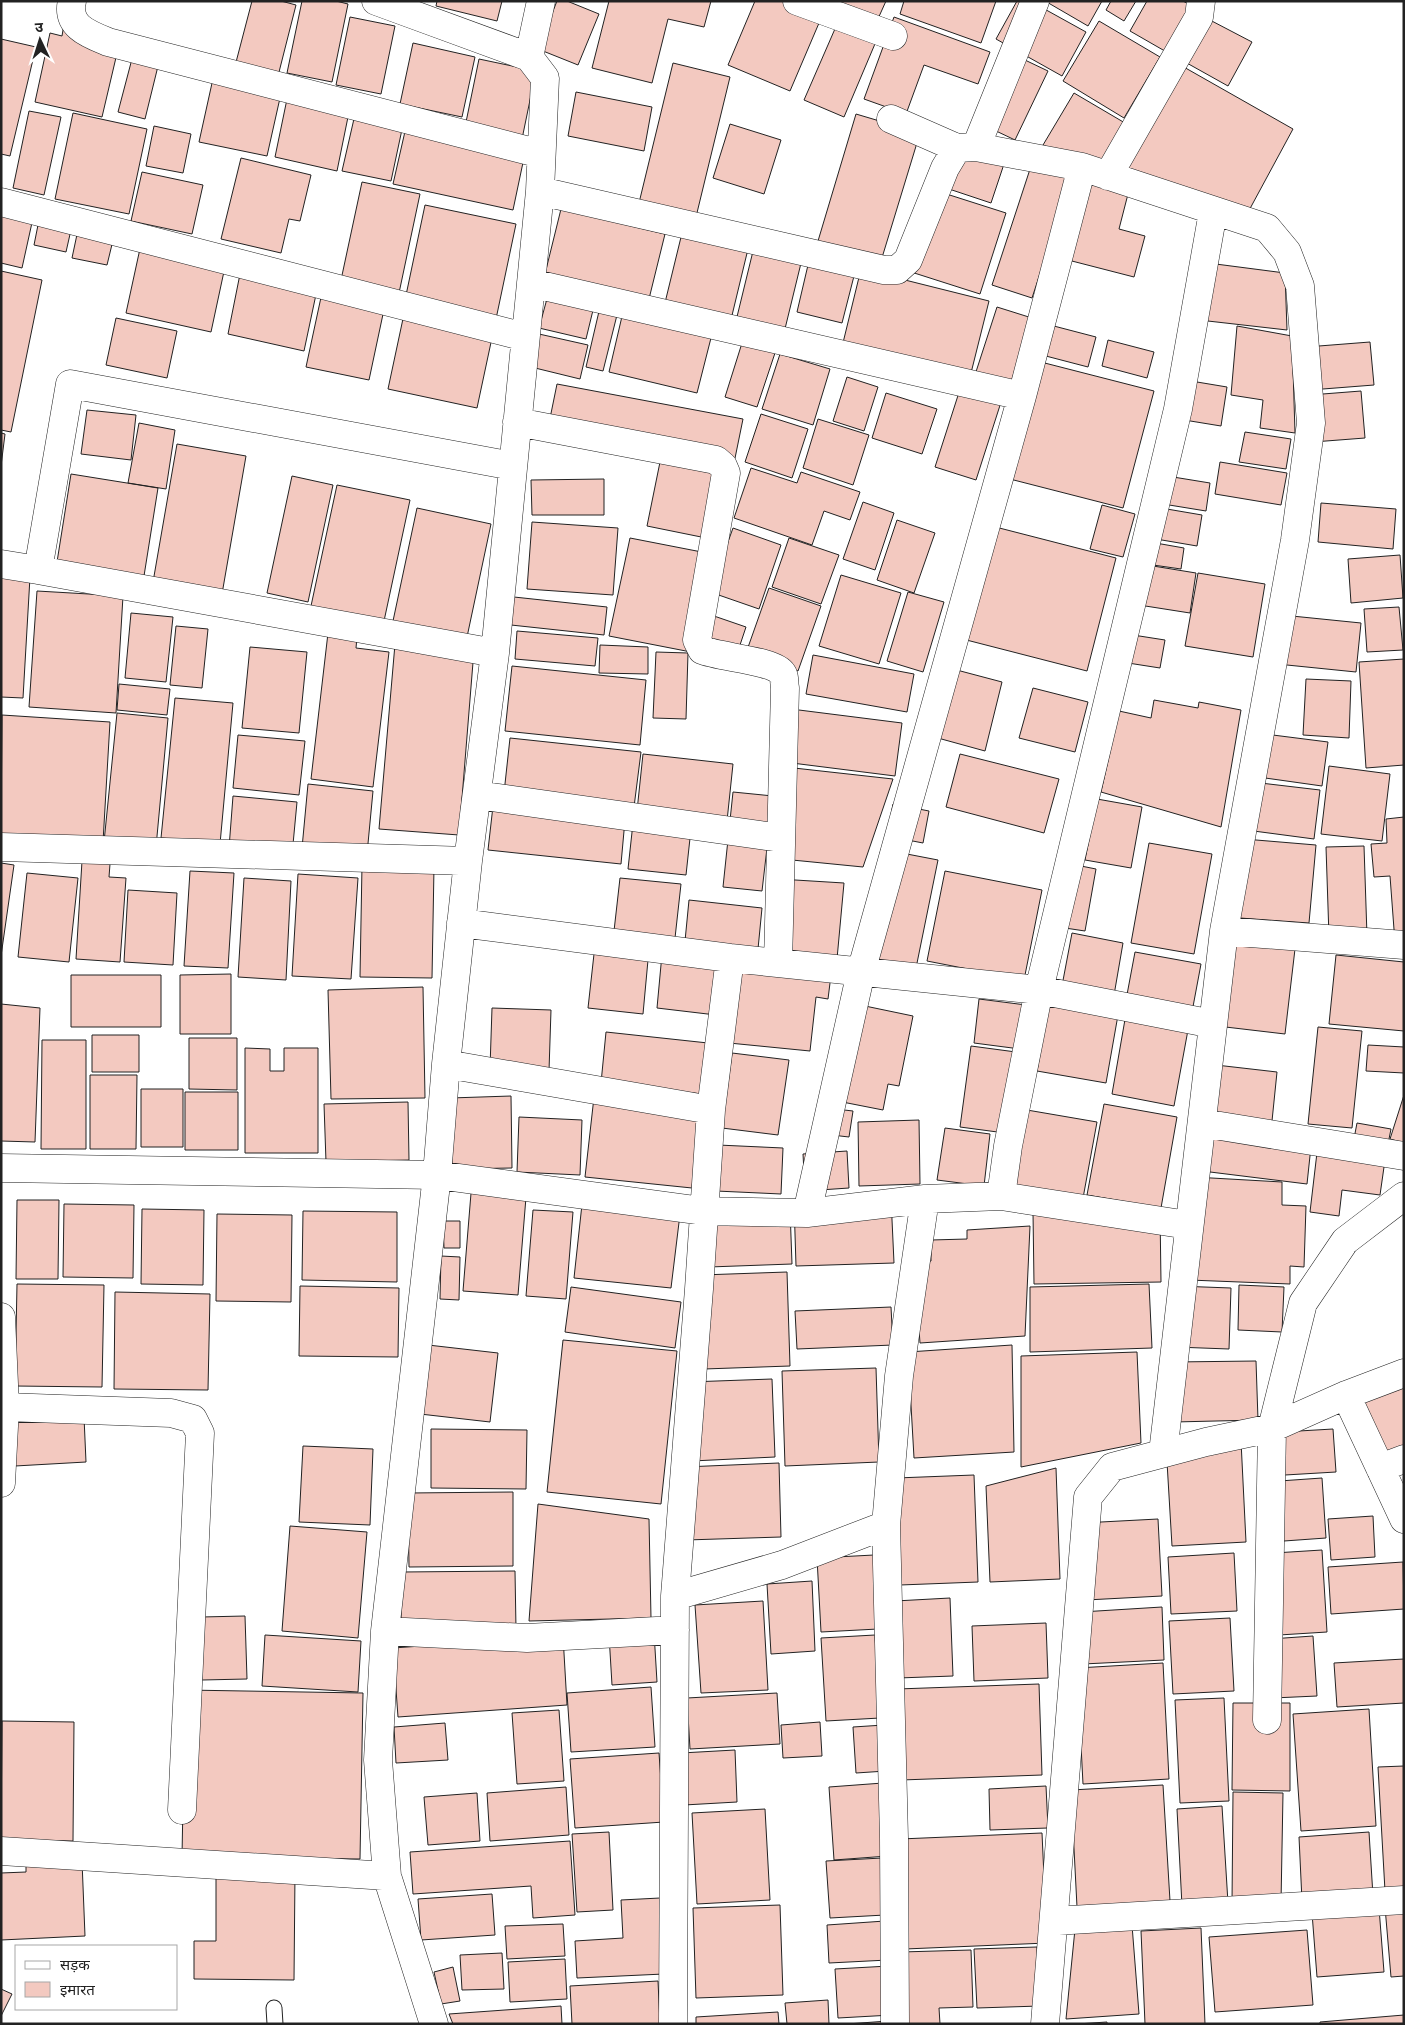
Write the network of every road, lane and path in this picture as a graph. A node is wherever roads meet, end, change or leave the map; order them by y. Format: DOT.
graph roads {
  1 [pos="72,1"];
  2 [pos="376,1"];
  3 [pos="541,1"];
  4 [pos="797,1"];
  5 [pos="1035,1"];
  6 [pos="1201,1"];
  7 [pos="893,36"];
  8 [pos="529,57"];
  9 [pos="891,119"];
  10 [pos="966,148"];
  11 [pos="541,154"];
  12 [pos="1082,167"];
  13 [pos="1108,176"];
  14 [pos="540,191"];
  15 [pos="1,202"];
  16 [pos="1213,212"];
  17 [pos="531,283"];
  18 [pos="526,336"];
  19 [pos="1022,396"];
  20 [pos="517,422"];
  21 [pos="513,466"];
  22 [pos="1,564"];
  23 [pos="38,570"];
  24 [pos="496,653"];
  25 [pos="477,795"];
  26 [pos="781,838"];
  27 [pos="1,847"];
  28 [pos="468,862"];
  29 [pos="461,923"];
  30 [pos="1224,932"];
  31 [pos="1404,945"];
  32 [pos="730,958"];
  33 [pos="778,963"];
  34 [pos="861,972"];
  35 [pos="1039,990"];
  36 [pos="1213,1024"];
  37 [pos="446,1064"];
  38 [pos="711,1110"];
  39 [pos="1202,1123"];
  40 [pos="1404,1156"];
  41 [pos="1,1168"];
  42 [pos="437,1175"];
  43 [pos="1002,1196"];
  44 [pos="1404,1196"];
  45 [pos="924,1199"];
  46 [pos="703,1211"];
  47 [pos="807,1213"];
  48 [pos="1188,1225"];
  49 [pos="1,1317"];
  50 [pos="1404,1373"];
  51 [pos="1346,1395"];
  52 [pos="5,1407"];
  53 [pos="1272,1428"];
  54 [pos="1163,1453"];
  55 [pos="1392,1464"];
  56 [pos="1,1483"];
  57 [pos="1404,1518"];
  58 [pos="886,1525"];
  59 [pos="674,1596"];
  60 [pos="675,1630"];
  61 [pos="384,1631"];
  62 [pos="1268,1720"];
  63 [pos="182,1810"];
  64 [pos="1,1851"];
  65 [pos="387,1876"];
  66 [pos="1404,1900"];
  67 [pos="1054,1921"];
  68 [pos="274,2008"];
  69 [pos="275,2024"];
  70 [pos="434,2024"];
  71 [pos="673,2024"];
  72 [pos="895,2024"];
  73 [pos="1045,2024"];
  1 -- 11 [label="street"];
  2 -- 8 [label="street"];
  3 -- 8 [label="street"];
  4 -- 7 [label="street"];
  5 -- 10 [label="street"];
  6 -- 13 [label="street"];
  8 -- 11 [label="street"];
  9 -- 10 [label="street"];
  10 -- 12 [label="street"];
  10 -- 14 [label="street"];
  11 -- 14 [label="street"];
  12 -- 13 [label="street"];
  12 -- 19 [label="street"];
  13 -- 16 [label="street"];
  14 -- 17 [label="street"];
  15 -- 18 [label="street"];
  16 -- 30 [label="street"];
  16 -- 35 [label="street"];
  17 -- 18 [label="street"];
  17 -- 19 [label="street"];
  18 -- 20 [label="street"];
  19 -- 34 [label="street"];
  20 -- 21 [label="street"];
  20 -- 26 [label="street"];
  21 -- 23 [label="street"];
  21 -- 24 [label="street"];
  22 -- 23 [label="street"];
  23 -- 24 [label="street"];
  24 -- 25 [label="street"];
  25 -- 26 [label="street"];
  25 -- 28 [label="street"];
  26 -- 33 [label="street"];
  27 -- 28 [label="street"];
  28 -- 29 [label="street"];
  29 -- 32 [label="street"];
  29 -- 37 [label="street"];
  30 -- 31 [label="street"];
  30 -- 36 [label="street"];
  32 -- 33 [label="street"];
  32 -- 38 [label="street"];
  33 -- 34 [label="street"];
  34 -- 35 [label="street"];
  34 -- 47 [label="street"];
  35 -- 36 [label="street"];
  35 -- 43 [label="street"];
  36 -- 39 [label="street"];
  37 -- 38 [label="street"];
  37 -- 42 [label="street"];
  38 -- 46 [label="street"];
  39 -- 40 [label="street"];
  39 -- 48 [label="street"];
  41 -- 42 [label="street"];
  42 -- 46 [label="street"];
  42 -- 61 [label="street"];
  43 -- 45 [label="street"];
  43 -- 48 [label="street"];
  44 -- 53 [label="street"];
  45 -- 47 [label="street"];
  45 -- 58 [label="street"];
  46 -- 47 [label="street"];
  46 -- 59 [label="street"];
  48 -- 54 [label="street"];
  49 -- 52 [label="street"];
  50 -- 51 [label="street"];
  51 -- 53 [label="street"];
  51 -- 55 [label="street"];
  52 -- 56 [label="street"];
  52 -- 63 [label="street"];
  53 -- 54 [label="street"];
  53 -- 62 [label="street"];
  54 -- 67 [label="street"];
  55 -- 57 [label="street"];
  58 -- 59 [label="street"];
  58 -- 72 [label="street"];
  59 -- 60 [label="street"];
  60 -- 61 [label="street"];
  60 -- 71 [label="street"];
  61 -- 65 [label="street"];
  64 -- 65 [label="street"];
  65 -- 70 [label="street"];
  66 -- 67 [label="street"];
  67 -- 73 [label="street"];
  68 -- 69 [label="lane"];
}
